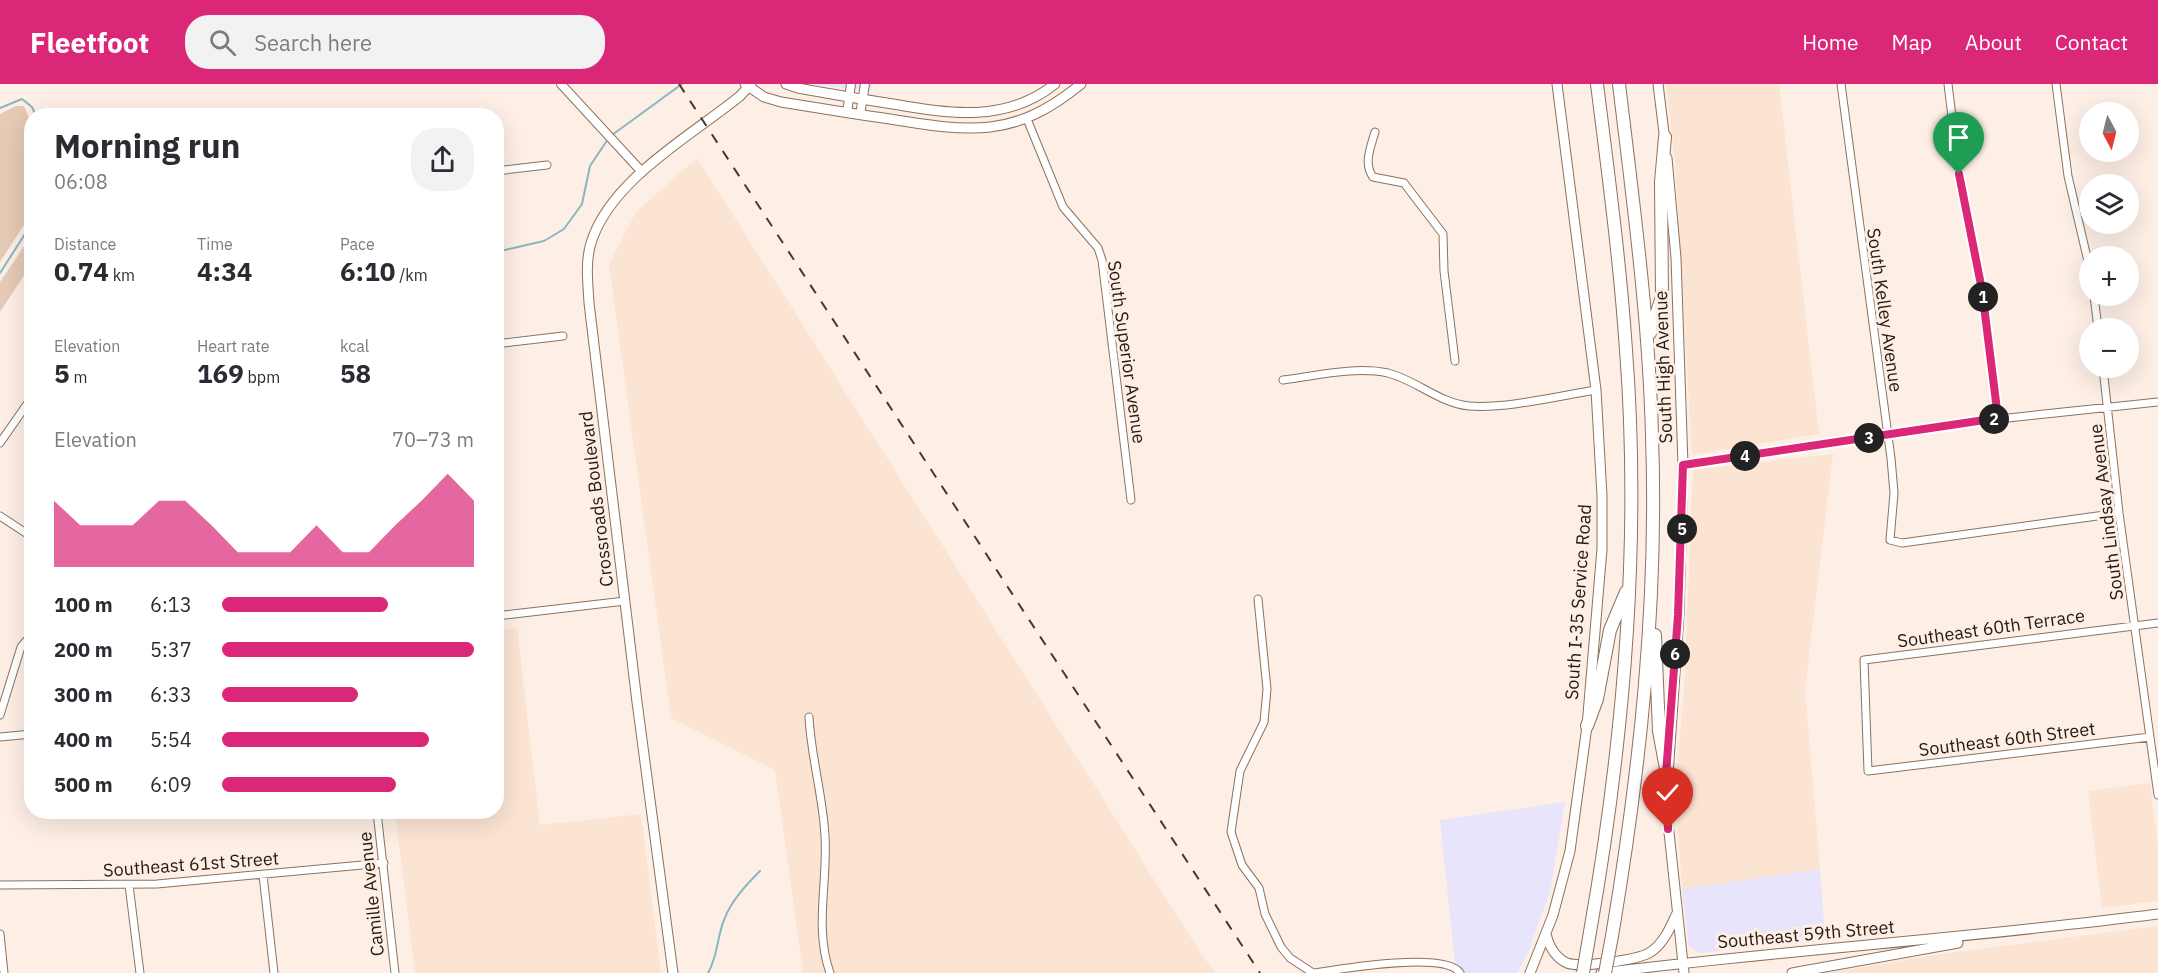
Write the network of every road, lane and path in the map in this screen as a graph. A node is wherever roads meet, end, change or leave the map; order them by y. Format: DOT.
graph roads {
  1 [pos="561,84"];
  2 [pos="786,84"];
  3 [pos="851,84"];
  4 [pos="865,84"];
  5 [pos="1055,84"];
  6 [pos="1081,84"];
  7 [pos="1557,84"];
  8 [pos="1597,84"];
  9 [pos="1619,84"];
  10 [pos="1658,84"];
  11 [pos="1841,84"];
  12 [pos="1948,84"];
  13 [pos="2056,84"];
  14 [pos="748,85"];
  15 [pos="849,97"];
  16 [pos="863,99"];
  17 [pos="847,112"];
  18 [pos="860,115"];
  19 [pos="1027,119"];
  20 [pos="1375,132"];
  21 [pos="1665,137"];
  22 [pos="547,165"];
  23 [pos="504,170"];
  24 [pos="642,172"];
  25 [pos="2084,246"];
  26 [pos="563,336"];
  27 [pos="1648,340"];
  28 [pos="504,343"];
  29 [pos="1455,361"];
  30 [pos="2104,378"];
  31 [pos="1283,380"];
  32 [pos="1596,390"];
  33 [pos="2158,402"];
  34 [pos="24,408"];
  35 [pos="2109,408"];
  36 [pos="1998,418"];
  37 [pos="1887,436"];
  38 [pos="0,443"];
  39 [pos="1683,465"];
  40 [pos="1131,500"];
  41 [pos="2119,513"];
  42 [pos="0,516"];
  43 [pos="24,532"];
  44 [pos="1630,582"];
  45 [pos="1652,583"];
  46 [pos="1258,599"];
  47 [pos="624,601"];
  48 [pos="504,615"];
  49 [pos="2158,623"];
  50 [pos="2135,624"];
  51 [pos="24,643"];
  52 [pos="0,715"];
  53 [pos="809,717"];
  54 [pos="1587,726"];
  55 [pos="24,735"];
  56 [pos="0,737"];
  57 [pos="2150,737"];
  58 [pos="1868,771"];
  59 [pos="1666,774"];
  60 [pos="2158,795"];
  61 [pos="378,819"];
  62 [pos="384,864"];
  63 [pos="263,875"];
  64 [pos="0,885"];
  65 [pos="129,885"];
  66 [pos="1677,912"];
  67 [pos="2158,914"];
  68 [pos="2014,933"];
  69 [pos="0,934"];
  70 [pos="1546,934"];
  71 [pos="1683,968"];
  72 [pos="4,973"];
  73 [pos="140,973"];
  74 [pos="274,973"];
  75 [pos="395,973"];
  76 [pos="673,973"];
  77 [pos="830,973"];
  78 [pos="1314,973"];
  79 [pos="1460,973"];
  80 [pos="1530,973"];
  81 [pos="1583,973"];
  82 [pos="1603,973"];
  83 [pos="1792,973"];
  1 -- 24 [label="street"];
  2 -- 15 [label="main road"];
  3 -- 15 [label="street"];
  4 -- 16 [label="street"];
  5 -- 16 [label="main road"];
  6 -- 19 [label="main road"];
  7 -- 32 [label="main road, South I-35 Service Road"];
  8 -- 44 [label="highway"];
  9 -- 27 [label="highway"];
  10 -- 21 [label="main road, South High Avenue"];
  11 -- 37 [label="street, South Kelley Avenue"];
  12 -- 36 [label="street"];
  13 -- 25 [label="street"];
  14 -- 17 [label="main road"];
  14 -- 24 [label="main road, Crossroads Boulevard"];
  15 -- 16 [label="main road"];
  15 -- 17 [label="street"];
  16 -- 18 [label="street"];
  17 -- 18 [label="main road"];
  18 -- 19 [label="main road"];
  19 -- 40 [label="street, South Superior Avenue"];
  20 -- 29 [label="street"];
  21 -- 27 [label="highway"];
  21 -- 39 [label="main road, South High Avenue"];
  22 -- 23 [label="street"];
  24 -- 47 [label="main road, Crossroads Boulevard"];
  26 -- 28 [label="street"];
  27 -- 45 [label="highway"];
  30 -- 35 [label="street, South Lindsay Avenue"];
  31 -- 32 [label="street"];
  32 -- 54 [label="main road, South I-35 Service Road"];
  33 -- 35 [label="street"];
  34 -- 38 [label="street"];
  35 -- 36 [label="street"];
  35 -- 41 [label="street, South Lindsay Avenue"];
  36 -- 37 [label="street"];
  37 -- 39 [label="street"];
  37 -- 41 [label="street, South Kelley Avenue"];
  39 -- 59 [label="main road, South High Avenue"];
  41 -- 50 [label="street, South Lindsay Avenue"];
  42 -- 43 [label="street"];
  44 -- 54 [label="highway"];
  44 -- 81 [label="highway, bridge"];
  45 -- 59 [label="highway"];
  45 -- 82 [label="highway, bridge"];
  46 -- 78 [label="street"];
  47 -- 48 [label="street"];
  47 -- 76 [label="main road, Crossroads Boulevard"];
  49 -- 50 [label="street, Southeast 60th Terrace"];
  50 -- 57 [label="street, South Lindsay Avenue"];
  50 -- 58 [label="street, Southeast 60th Terrace"];
  51 -- 52 [label="street"];
  53 -- 77 [label="street"];
  54 -- 70 [label="main road, South I-35 Service Road"];
  55 -- 56 [label="street"];
  57 -- 58 [label="street, Southeast 60th Street"];
  57 -- 60 [label="street, South Lindsay Avenue"];
  59 -- 66 [label="main road, South High Avenue"];
  61 -- 62 [label="street, Camille Avenue"];
  62 -- 63 [label="street, Southeast 61st Street"];
  62 -- 75 [label="street, Camille Avenue"];
  63 -- 65 [label="street, Southeast 61st Street"];
  63 -- 74 [label="street"];
  64 -- 65 [label="street, Southeast 61st Street"];
  65 -- 73 [label="street"];
  66 -- 70 [label="main road"];
  66 -- 71 [label="main road, South High Avenue"];
  67 -- 68 [label="main road, Southeast 59th Street"];
  68 -- 71 [label="main road, Southeast 59th Street"];
  68 -- 83 [label="main road, Southeast 59th Street"];
  69 -- 72 [label="street"];
  70 -- 80 [label="main road, South I-35 Service Road"];
  71 -- 82 [label="main road, Southeast 59th Street"];
  78 -- 79 [label="street"];
}
